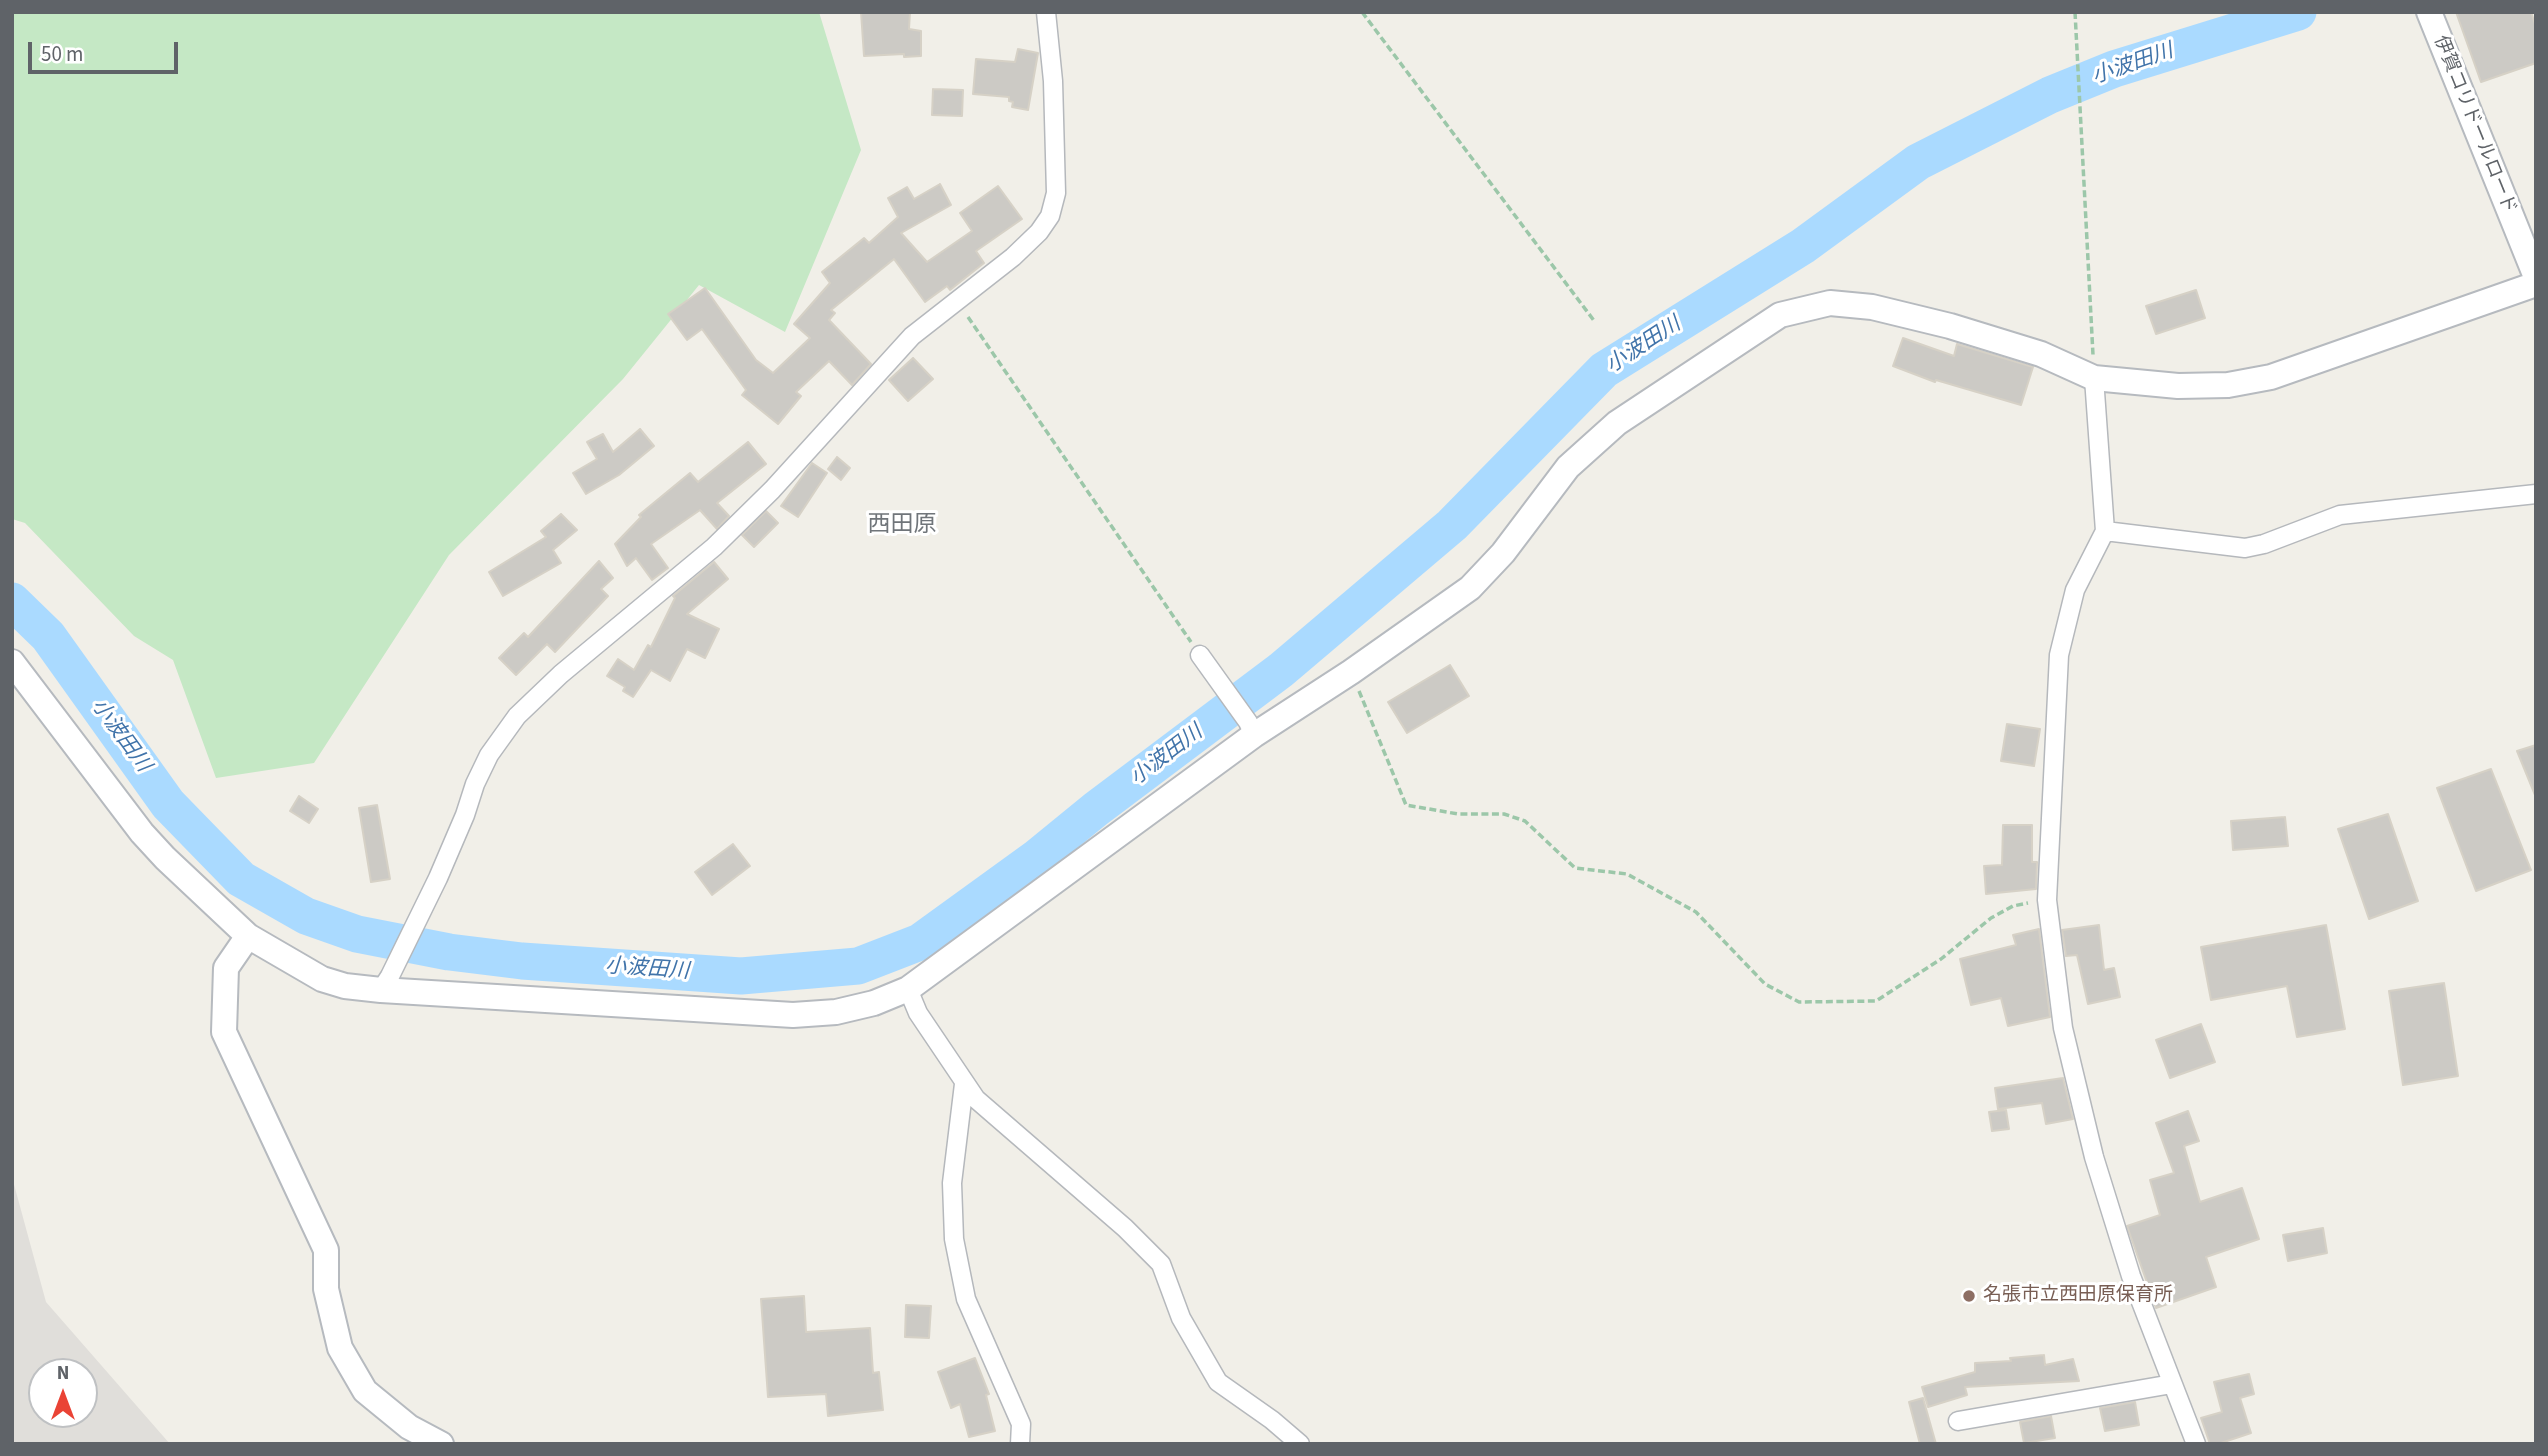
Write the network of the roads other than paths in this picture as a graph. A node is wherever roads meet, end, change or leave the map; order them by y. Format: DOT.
graph roads {
  1 [pos="1046,12"];
  2 [pos="2429,12"];
  3 [pos="2536,277"];
  4 [pos="2536,284"];
  5 [pos="2094,378"];
  6 [pos="2536,494"];
  7 [pos="2105,531"];
  8 [pos="1200,656"];
  9 [pos="12,662"];
  10 [pos="1251,729"];
  11 [pos="248,936"];
  12 [pos="386,983"];
  13 [pos="908,989"];
  14 [pos="964,1084"];
  15 [pos="2172,1384"];
  16 [pos="1958,1420"];
  17 [pos="441,1444"];
  18 [pos="1020,1444"];
  19 [pos="1300,1444"];
  20 [pos="2196,1444"];
  1 -- 12 [label="street"];
  2 -- 3 [label="street, 伊賀コリドールロード"];
  4 -- 5 [label="street"];
  5 -- 7 [label="street"];
  5 -- 10 [label="street"];
  6 -- 7 [label="street"];
  7 -- 15 [label="street"];
  8 -- 10 [label="street"];
  9 -- 11 [label="street"];
  10 -- 13 [label="street"];
  11 -- 12 [label="street"];
  11 -- 17 [label="street"];
  12 -- 13 [label="street"];
  13 -- 14 [label="street"];
  14 -- 18 [label="street"];
  14 -- 19 [label="street"];
  15 -- 16 [label="street"];
  15 -- 20 [label="street"];
}
